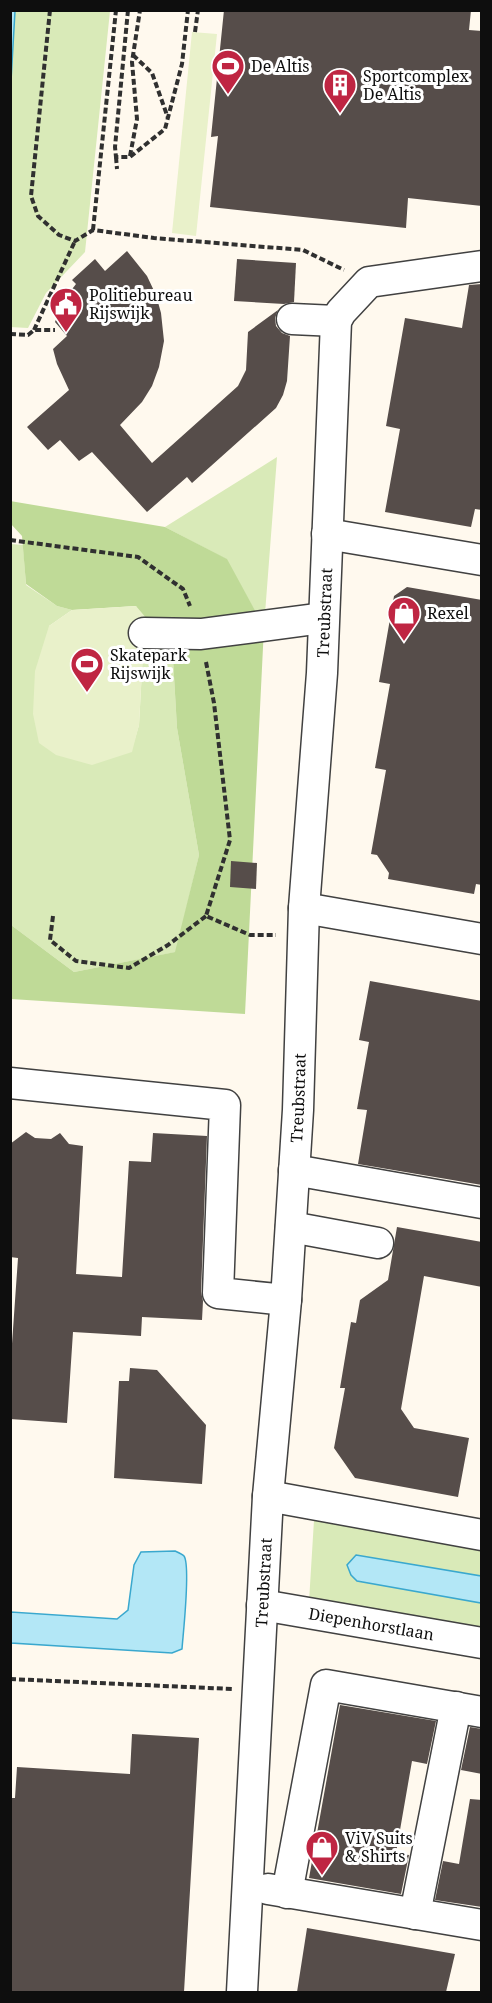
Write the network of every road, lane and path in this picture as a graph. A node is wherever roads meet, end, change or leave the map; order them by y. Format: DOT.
graph roads {
  1 [pos="50,10"];
  2 [pos="116,10"];
  3 [pos="128,10"];
  4 [pos="140,10"];
  5 [pos="188,10"];
  6 [pos="198,10"];
  7 [pos="195,32"];
  8 [pos="133,55"];
  9 [pos="168,118"];
  10 [pos="116,157"];
  11 [pos="130,157"];
  12 [pos="117,169"];
  13 [pos="95,213"];
  14 [pos="102,213"];
  15 [pos="93,230"];
  16 [pos="196,236"];
  17 [pos="75,241"];
  18 [pos="200,242"];
  19 [pos="482,266"];
  20 [pos="371,270"];
  21 [pos="338,316"];
  22 [pos="292,319"];
  23 [pos="34,330"];
  24 [pos="55,330"];
  25 [pos="10,334"];
  26 [pos="327,534"];
  27 [pos="10,540"];
  28 [pos="482,560"];
  29 [pos="324,618"];
  30 [pos="144,633"];
  31 [pos="201,634"];
  32 [pos="53,916"];
  33 [pos="206,916"];
  34 [pos="304,922"];
  35 [pos="482,939"];
  36 [pos="10,1083"];
  37 [pos="294,1170"];
  38 [pos="482,1203"];
  39 [pos="291,1227"];
  40 [pos="378,1243"];
  41 [pos="286,1300"];
  42 [pos="268,1496"];
  43 [pos="482,1535"];
  44 [pos="262,1605"];
  45 [pos="482,1643"];
  46 [pos="10,1679"];
  47 [pos="257,1690"];
  48 [pos="469,1710"];
  49 [pos="247,1886"];
  50 [pos="288,1893"];
  51 [pos="415,1914"];
  52 [pos="482,1925"];
  53 [pos="242,1992"];
  1 -- 17 [label="path"];
  2 -- 13 [label="path"];
  3 -- 10 [label="path"];
  4 -- 8 [label="path"];
  5 -- 9 [label="path"];
  6 -- 7 [label="path"];
  8 -- 9 [label="path"];
  8 -- 11 [label="path"];
  9 -- 11 [label="path"];
  10 -- 11 [label="path"];
  10 -- 12 [label="path"];
  13 -- 14 [label="path"];
  13 -- 15 [label="path"];
  15 -- 17 [label="path"];
  15 -- 18 [label="path"];
  16 -- 18 [label="path"];
  17 -- 23 [label="path"];
  18 -- 20 [label="path"];
  19 -- 20 [label="street"];
  20 -- 21 [label="street"];
  21 -- 22 [label="street"];
  21 -- 26 [label="street, Treubstraat"];
  23 -- 24 [label="path"];
  23 -- 25 [label="path"];
  26 -- 28 [label="street"];
  26 -- 29 [label="street, Treubstraat"];
  27 -- 31 [label="path"];
  29 -- 31 [label="street"];
  29 -- 34 [label="street, Treubstraat"];
  30 -- 31 [label="street"];
  31 -- 33 [label="path"];
  32 -- 33 [label="path"];
  33 -- 34 [label="path"];
  34 -- 35 [label="street"];
  34 -- 37 [label="street, Treubstraat"];
  36 -- 41 [label="street"];
  37 -- 38 [label="street"];
  37 -- 39 [label="street, Treubstraat"];
  39 -- 40 [label="street"];
  39 -- 41 [label="street, Treubstraat"];
  41 -- 42 [label="street, Treubstraat"];
  42 -- 43 [label="street"];
  42 -- 44 [label="street, Treubstraat"];
  44 -- 45 [label="street, Diepenhorstlaan"];
  44 -- 47 [label="street, Treubstraat"];
  46 -- 47 [label="path"];
  47 -- 49 [label="street, Treubstraat"];
  48 -- 50 [label="street"];
  48 -- 51 [label="street"];
  49 -- 50 [label="street"];
  49 -- 53 [label="street, Treubstraat"];
  50 -- 51 [label="street"];
  51 -- 52 [label="street"];
}
